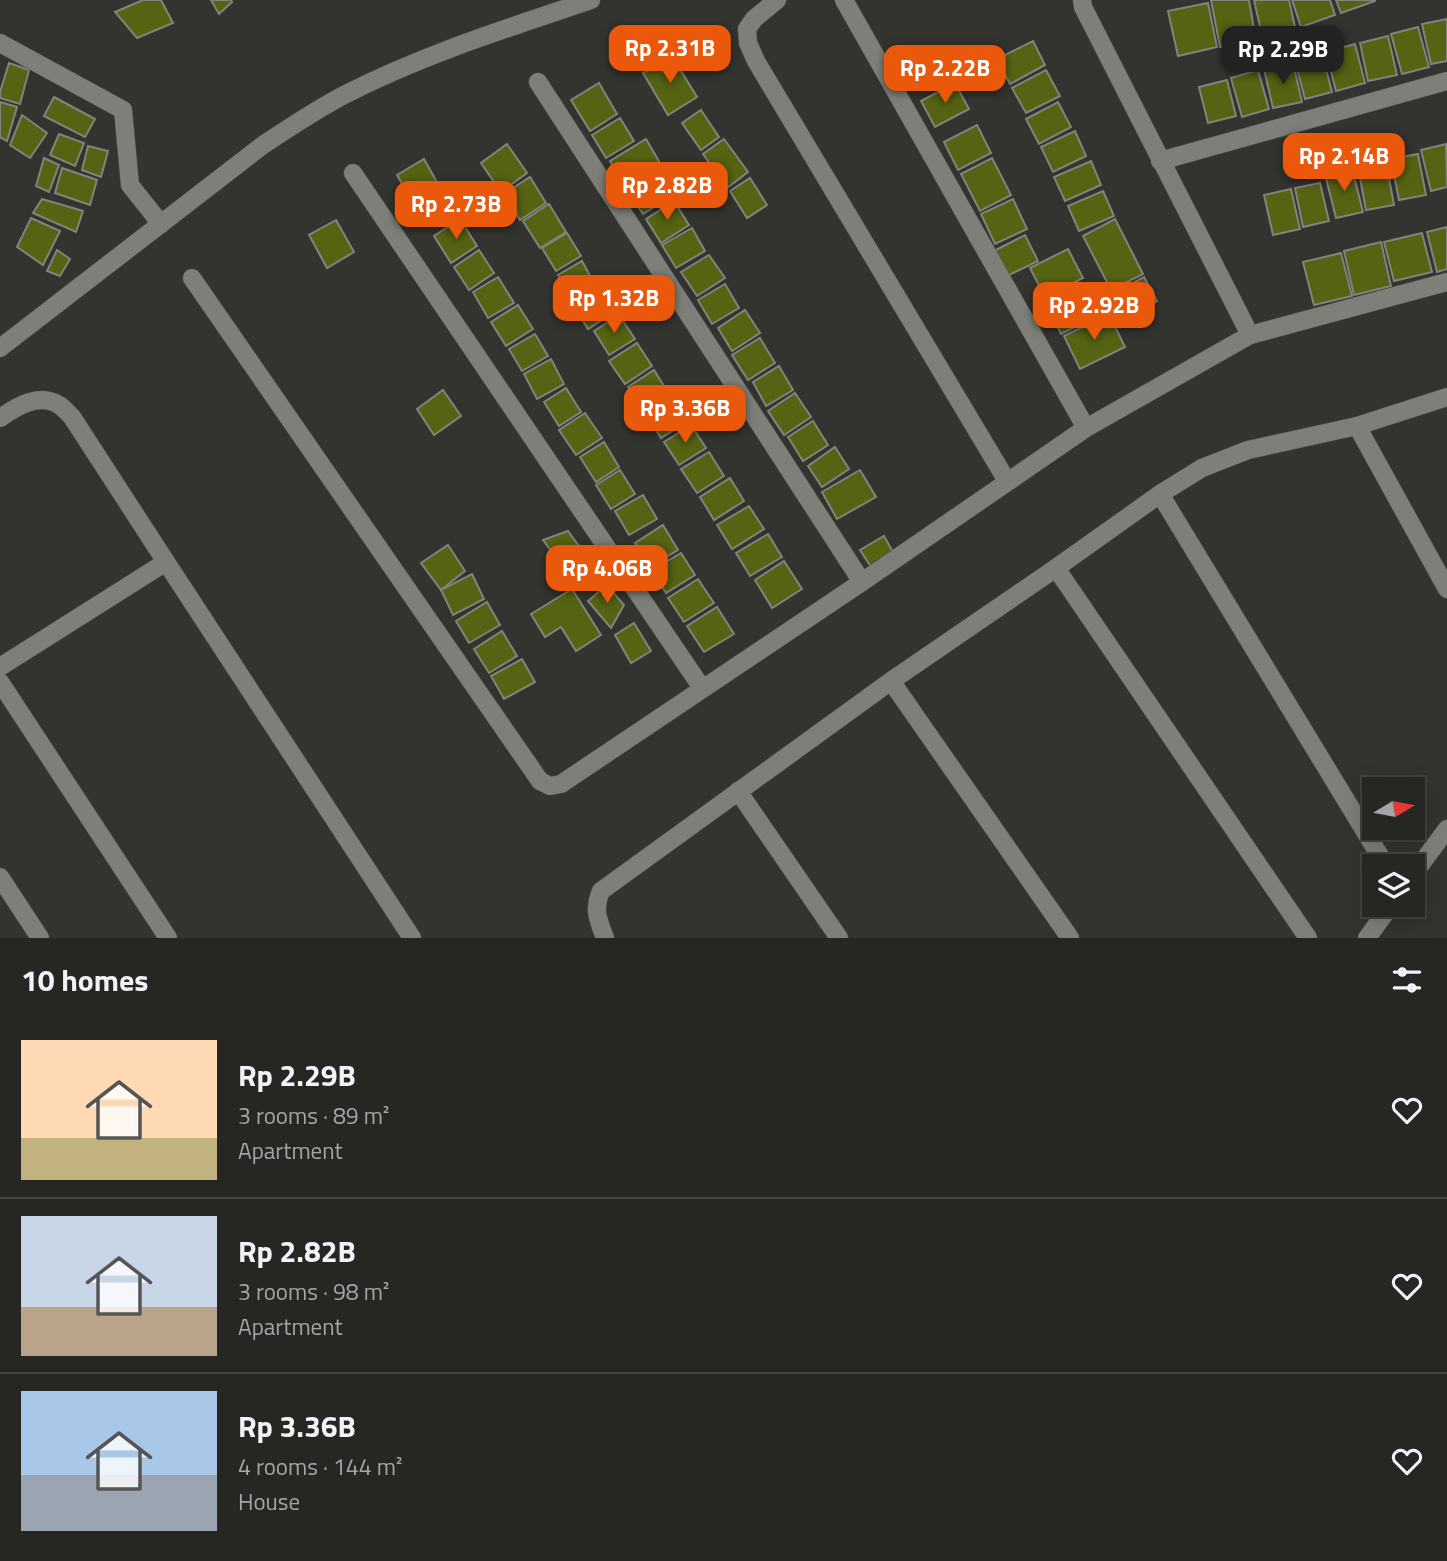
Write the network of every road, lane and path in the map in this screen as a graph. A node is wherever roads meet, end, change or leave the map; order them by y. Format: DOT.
graph roads {
  1 [pos="591,0"];
  2 [pos="844,0"];
  3 [pos="1082,0"];
  4 [pos="766,3"];
  5 [pos="0,43"];
  6 [pos="1447,81"];
  7 [pos="538,82"];
  8 [pos="1160,161"];
  9 [pos="353,173"];
  10 [pos="161,224"];
  11 [pos="192,278"];
  12 [pos="1447,282"];
  13 [pos="1250,335"];
  14 [pos="0,348"];
  15 [pos="1447,397"];
  16 [pos="0,418"];
  17 [pos="1357,426"];
  18 [pos="1086,428"];
  19 [pos="1007,481"];
  20 [pos="1160,494"];
  21 [pos="166,562"];
  22 [pos="1056,569"];
  23 [pos="862,582"];
  24 [pos="1447,589"];
  25 [pos="0,667"];
  26 [pos="891,681"];
  27 [pos="0,682"];
  28 [pos="702,688"];
  29 [pos="738,790"];
  30 [pos="1447,829"];
  31 [pos="1379,854"];
  32 [pos="1425,859"];
  33 [pos="0,877"];
  34 [pos="1382,917"];
  35 [pos="40,938"];
  36 [pos="168,938"];
  37 [pos="412,938"];
  38 [pos="605,938"];
  39 [pos="839,938"];
  40 [pos="1070,938"];
  41 [pos="1308,938"];
  42 [pos="1367,938"];
  1 -- 10 [label="street"];
  2 -- 18 [label="street"];
  3 -- 8 [label="street"];
  4 -- 19 [label="street"];
  5 -- 10 [label="street"];
  6 -- 8 [label="street"];
  7 -- 23 [label="street"];
  8 -- 13 [label="street"];
  9 -- 28 [label="street"];
  10 -- 14 [label="street"];
  11 -- 28 [label="street"];
  12 -- 13 [label="street"];
  13 -- 18 [label="street"];
  15 -- 17 [label="street"];
  16 -- 21 [label="street"];
  17 -- 20 [label="street"];
  17 -- 24 [label="street"];
  18 -- 19 [label="street"];
  19 -- 23 [label="street"];
  20 -- 22 [label="street"];
  20 -- 31 [label="street"];
  21 -- 25 [label="street"];
  21 -- 37 [label="street"];
  22 -- 26 [label="street"];
  22 -- 41 [label="street"];
  23 -- 28 [label="street"];
  26 -- 29 [label="street"];
  26 -- 40 [label="street"];
  27 -- 36 [label="street"];
  29 -- 38 [label="street"];
  29 -- 39 [label="street"];
  30 -- 32 [label="street"];
  33 -- 35 [label="street"];
  34 -- 42 [label="street"];
}
